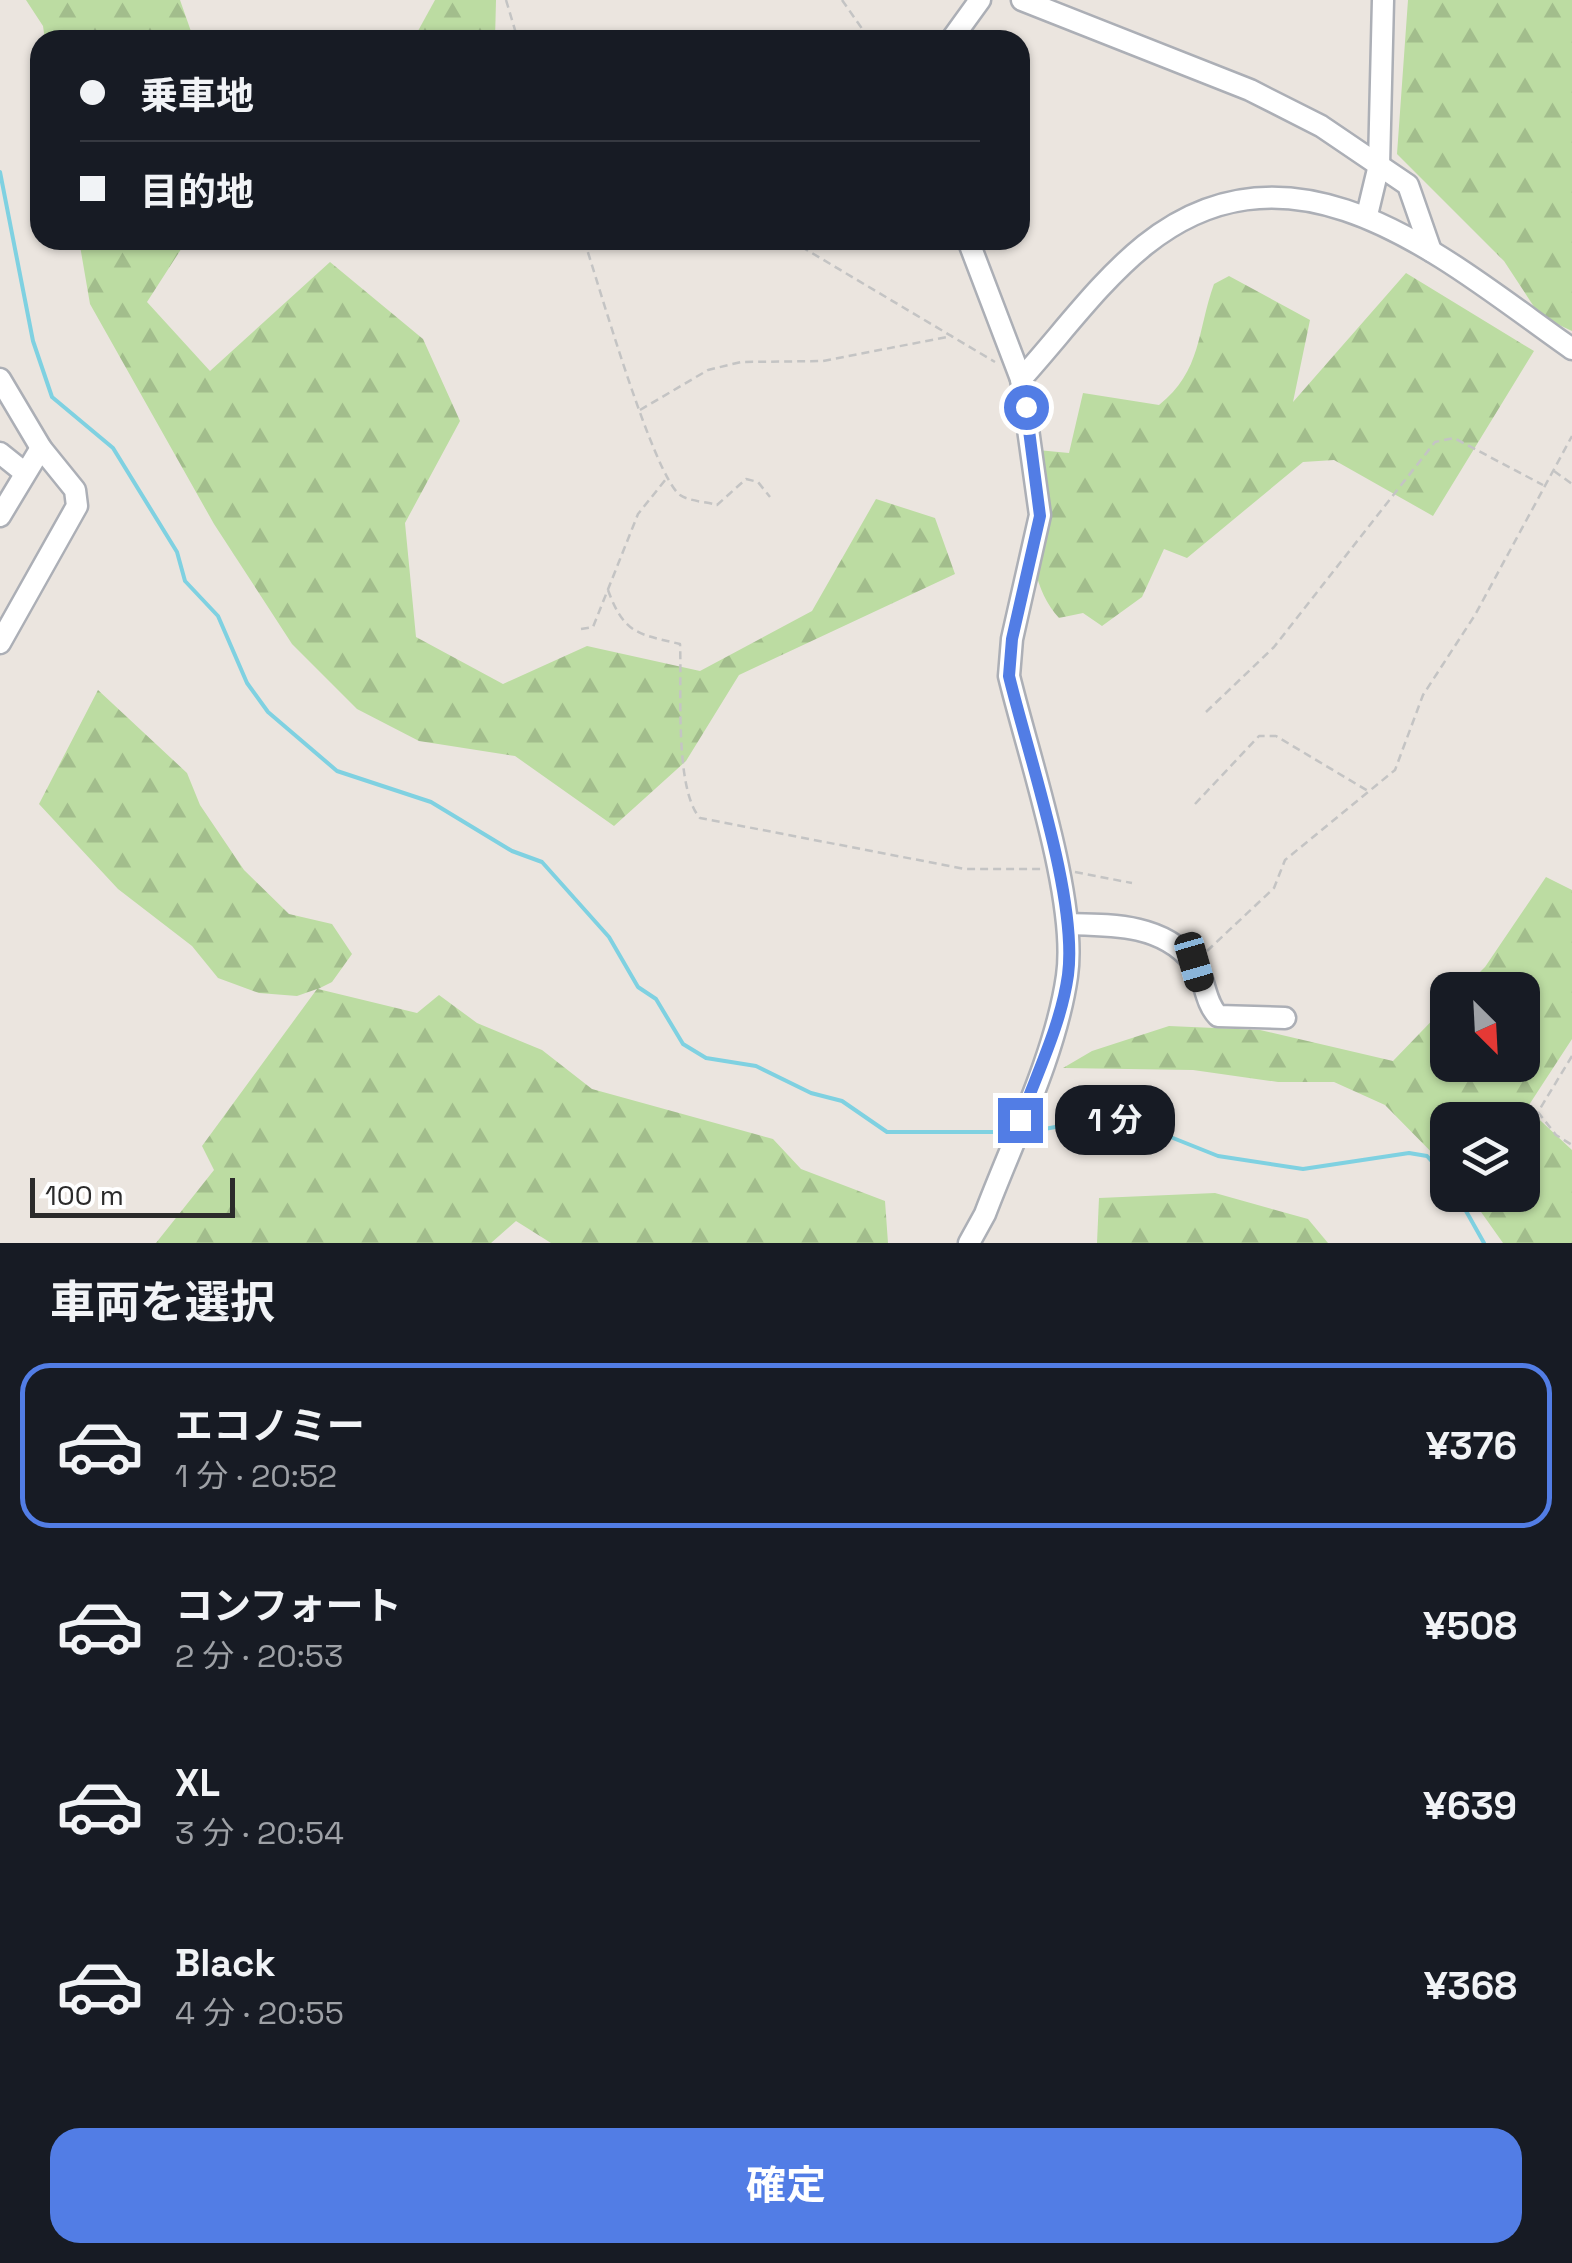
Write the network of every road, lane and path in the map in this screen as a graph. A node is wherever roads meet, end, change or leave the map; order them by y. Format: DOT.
graph roads {
  1 [pos="506,0"];
  2 [pos="842,0"];
  3 [pos="980,0"];
  4 [pos="1022,0"];
  5 [pos="1383,0"];
  6 [pos="515,30"];
  7 [pos="863,30"];
  8 [pos="958,30"];
  9 [pos="1379,165"];
  10 [pos="1367,215"];
  11 [pos="587,250"];
  12 [pos="807,250"];
  13 [pos="972,250"];
  14 [pos="1431,251"];
  15 [pos="952,336"];
  16 [pos="1572,349"];
  17 [pos="996,363"];
  18 [pos="0,379"];
  19 [pos="1021,379"];
  20 [pos="640,410"];
  21 [pos="1572,436"];
  22 [pos="40,448"];
  23 [pos="0,453"];
  24 [pos="1553,470"];
  25 [pos="25,473"];
  26 [pos="668,478"];
  27 [pos="1572,484"];
  28 [pos="1544,486"];
  29 [pos="770,497"];
  30 [pos="0,516"];
  31 [pos="608,590"];
  32 [pos="6,617"];
  33 [pos="581,630"];
  34 [pos="0,643"];
  35 [pos="1206,712"];
  36 [pos="1369,792"];
  37 [pos="1195,804"];
  38 [pos="1056,869"];
  39 [pos="1132,883"];
  40 [pos="1068,924"];
  41 [pos="1194,962"];
  42 [pos="1285,1018"];
  43 [pos="1572,1056"];
  44 [pos="1572,1145"];
  45 [pos="968,1243"];
  1 -- 6 [label="path"];
  2 -- 7 [label="path"];
  3 -- 8 [label="street"];
  4 -- 9 [label="street"];
  5 -- 9 [label="street"];
  9 -- 10 [label="street"];
  9 -- 14 [label="street"];
  10 -- 14 [label="street"];
  10 -- 19 [label="street"];
  11 -- 20 [label="path"];
  12 -- 15 [label="path"];
  13 -- 19 [label="street"];
  14 -- 16 [label="street"];
  15 -- 17 [label="path"];
  15 -- 20 [label="path"];
  18 -- 22 [label="street"];
  19 -- 38 [label="street"];
  20 -- 26 [label="path"];
  21 -- 24 [label="path"];
  22 -- 25 [label="street"];
  22 -- 32 [label="street"];
  23 -- 25 [label="street"];
  24 -- 27 [label="path"];
  24 -- 28 [label="path"];
  25 -- 30 [label="street"];
  26 -- 29 [label="path"];
  26 -- 31 [label="path"];
  28 -- 35 [label="path"];
  28 -- 36 [label="path"];
  31 -- 33 [label="path"];
  31 -- 38 [label="path"];
  32 -- 34 [label="street"];
  36 -- 37 [label="path"];
  36 -- 41 [label="path"];
  38 -- 39 [label="path"];
  38 -- 40 [label="street"];
  40 -- 41 [label="street"];
  40 -- 45 [label="street"];
  41 -- 42 [label="street"];
  43 -- 44 [label="path"];
}
